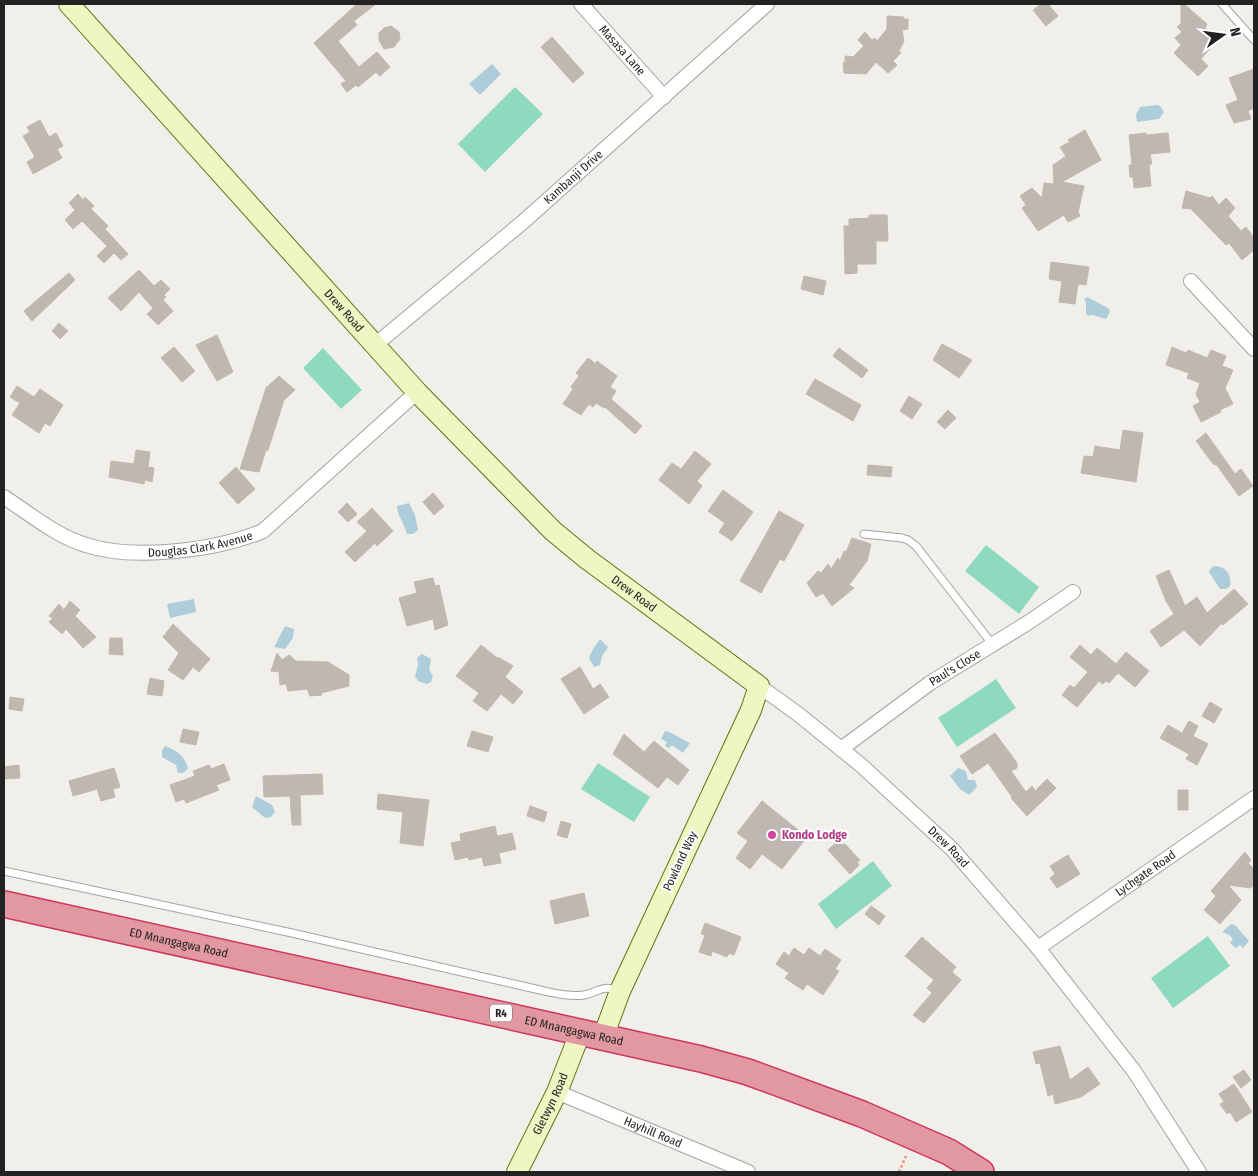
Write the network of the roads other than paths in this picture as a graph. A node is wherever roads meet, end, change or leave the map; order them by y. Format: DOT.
graph roads {
  1 [pos="69,4"];
  2 [pos="581,4"];
  3 [pos="767,4"];
  4 [pos="1222,4"];
  5 [pos="1254,40"];
  6 [pos="664,97"];
  7 [pos="1191,281"];
  8 [pos="375,345"];
  9 [pos="1254,348"];
  10 [pos="417,392"];
  11 [pos="4,497"];
  12 [pos="864,534"];
  13 [pos="1073,592"];
  14 [pos="993,645"];
  15 [pos="759,686"];
  16 [pos="841,749"];
  17 [pos="1254,798"];
  18 [pos="4,871"];
  19 [pos="4,904"];
  20 [pos="1038,948"];
  21 [pos="620,990"];
  22 [pos="592,1035"];
  23 [pos="557,1092"];
  24 [pos="517,1172"];
  25 [pos="748,1172"];
  26 [pos="981,1172"];
  27 [pos="1199,1172"];
  1 -- 8 [label="street, Drew Road"];
  2 -- 6 [label="street, Masasa Lane"];
  3 -- 6 [label="street, Kambanji Drive"];
  4 -- 5 [label="lane"];
  6 -- 8 [label="street, Kambanji Drive"];
  7 -- 9 [label="street"];
  8 -- 10 [label="street, Drew Road"];
  10 -- 11 [label="street, Douglas Clark Avenue"];
  10 -- 15 [label="street, Drew Road"];
  12 -- 14 [label="lane"];
  13 -- 14 [label="street, Paul's Close"];
  14 -- 16 [label="street, Paul's Close"];
  15 -- 16 [label="street, Drew Road"];
  15 -- 21 [label="street, Powland Way"];
  16 -- 20 [label="street, Drew Road"];
  17 -- 20 [label="street, Lychgate Road"];
  18 -- 21 [label="lane"];
  19 -- 22 [label="highway, ED Mnangagwa Road / R4"];
  20 -- 27 [label="street, Drew Road"];
  21 -- 22 [label="street, Powland Way"];
  22 -- 23 [label="street, Gletwyn Road"];
  22 -- 26 [label="highway, ED Mnangagwa Road / R4"];
  23 -- 24 [label="street, Gletwyn Road"];
  23 -- 25 [label="street, Hayhill Road"];
}
